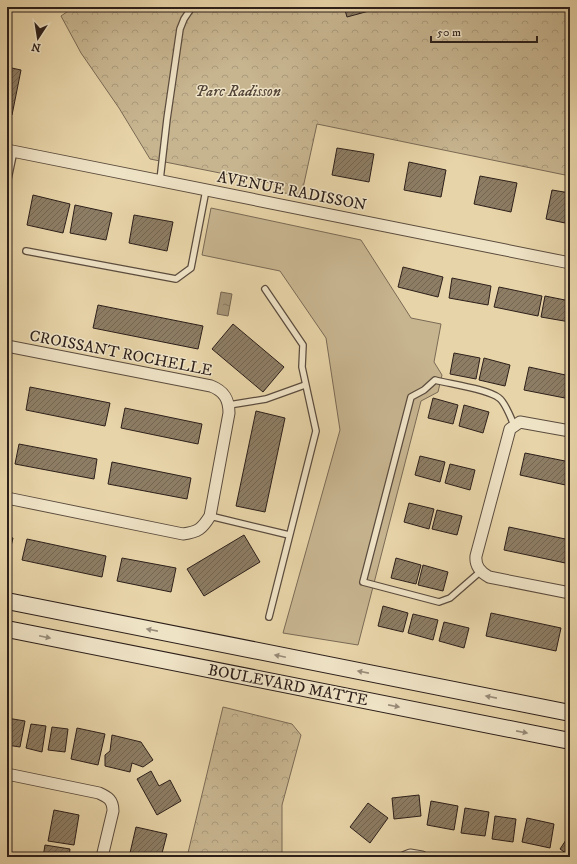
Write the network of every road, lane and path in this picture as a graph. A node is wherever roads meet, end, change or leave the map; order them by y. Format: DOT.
graph roads {
  1 [pos="192,7"];
  2 [pos="11,150"];
  3 [pos="160,180"];
  4 [pos="7,184"];
  5 [pos="206,190"];
  6 [pos="26,252"];
  7 [pos="570,263"];
  8 [pos="265,289"];
  9 [pos="7,346"];
  10 [pos="306,385"];
  11 [pos="229,405"];
  12 [pos="514,425"];
  13 [pos="570,431"];
  14 [pos="7,498"];
  15 [pos="210,516"];
  16 [pos="289,535"];
  17 [pos="481,572"];
  18 [pos="570,593"];
  19 [pos="7,601"];
  20 [pos="268,617"];
  21 [pos="7,629"];
  22 [pos="570,713"];
  23 [pos="570,741"];
  24 [pos="7,774"];
  25 [pos="102,857"];
  26 [pos="405,857"];
  27 [pos="422,857"];
  1 -- 3 [label="lane"];
  2 -- 3 [label="street, AVENUE RADISSON"];
  2 -- 4 [label="lane"];
  3 -- 5 [label="street, AVENUE RADISSON"];
  5 -- 6 [label="lane"];
  5 -- 7 [label="street, AVENUE RADISSON"];
  8 -- 10 [label="lane"];
  9 -- 11 [label="street, CROISSANT ROCHELLE"];
  10 -- 11 [label="lane"];
  10 -- 16 [label="lane"];
  11 -- 15 [label="street"];
  12 -- 13 [label="street"];
  12 -- 17 [label="street"];
  12 -- 17 [label="lane"];
  14 -- 15 [label="street"];
  15 -- 16 [label="lane"];
  16 -- 20 [label="lane"];
  17 -- 18 [label="street"];
  22 -- 19 [label="main road, BOULEVARD MATTE, one-way"];
  21 -- 23 [label="main road, BOULEVARD MATTE, one-way"];
  24 -- 25 [label="street"];
  26 -- 27 [label="street"];
}
